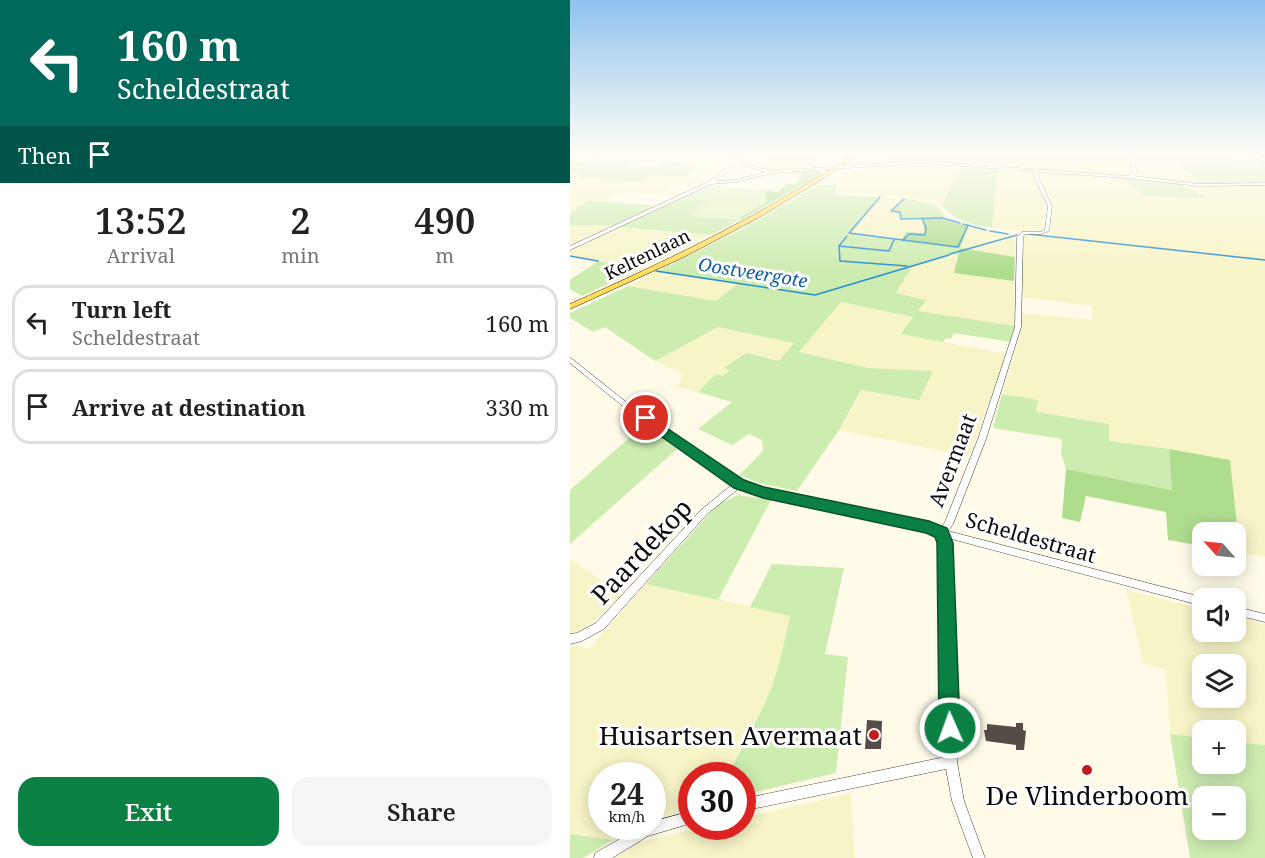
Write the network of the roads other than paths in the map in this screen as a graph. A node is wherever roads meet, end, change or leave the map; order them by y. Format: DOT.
graph roads {
  1 [pos="688,193"];
  2 [pos="799,193"];
  3 [pos="1044,193"];
  4 [pos="570,248"];
  5 [pos="571,307"];
  6 [pos="570,360"];
  7 [pos="739,484"];
  8 [pos="942,533"];
  9 [pos="1192,599"];
  10 [pos="1246,613"];
  11 [pos="1265,618"];
  12 [pos="570,639"];
  13 [pos="951,762"];
  14 [pos="756,802"];
  15 [pos="678,821"];
  16 [pos="600,858"];
  17 [pos="979,858"];
  1 -- 4 [label="street"];
  2 -- 5 [label="main road, Keltenlaan"];
  3 -- 8 [label="street, Avermaat"];
  6 -- 7 [label="street, Scheldestraat"];
  7 -- 8 [label="street, Scheldestraat"];
  7 -- 12 [label="street, Paardekop"];
  8 -- 9 [label="street, Scheldestraat"];
  8 -- 13 [label="street, Avermaat"];
  10 -- 11 [label="street"];
  13 -- 14 [label="street"];
  13 -- 17 [label="street, Avermaat"];
  15 -- 16 [label="street"];
}
